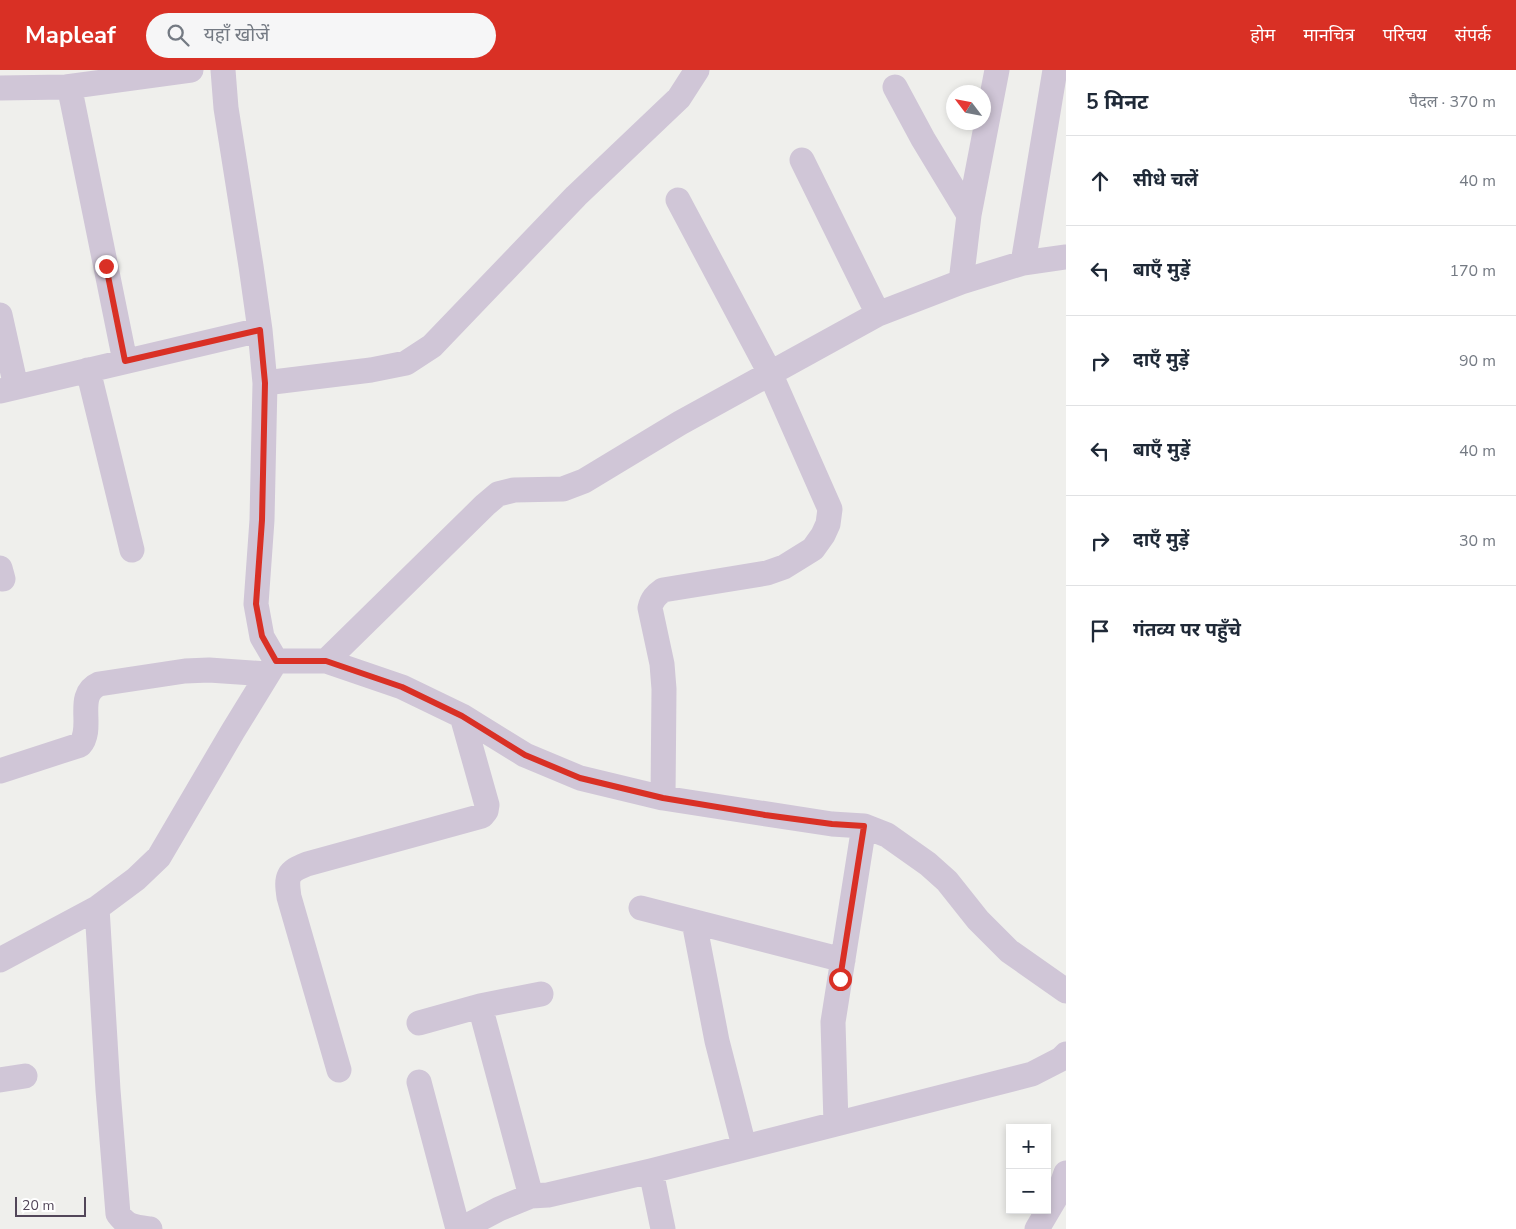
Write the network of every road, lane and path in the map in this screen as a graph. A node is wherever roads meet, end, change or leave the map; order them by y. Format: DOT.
graph roads {
  1 [pos="191,70"];
  2 [pos="223,70"];
  3 [pos="697,70"];
  4 [pos="997,70"];
  5 [pos="1055,70"];
  6 [pos="135,74"];
  7 [pos="66,87"];
  8 [pos="895,87"];
  9 [pos="0,88"];
  10 [pos="802,160"];
  11 [pos="678,200"];
  12 [pos="969,215"];
  13 [pos="1066,257"];
  14 [pos="1023,263"];
  15 [pos="961,282"];
  16 [pos="878,314"];
  17 [pos="0,316"];
  18 [pos="260,330"];
  19 [pos="125,361"];
  20 [pos="88,370"];
  21 [pos="770,373"];
  22 [pos="265,383"];
  23 [pos="8,389"];
  24 [pos="132,550"];
  25 [pos="326,661"];
  26 [pos="272,667"];
  27 [pos="462,716"];
  28 [pos="2,763"];
  29 [pos="663,798"];
  30 [pos="864,826"];
  31 [pos="97,908"];
  32 [pos="641,908"];
  33 [pos="694,922"];
  34 [pos="0,960"];
  35 [pos="843,960"];
  36 [pos="1066,991"];
  37 [pos="541,994"];
  38 [pos="480,1006"];
  39 [pos="419,1022"];
  40 [pos="1066,1054"];
  41 [pos="339,1070"];
  42 [pos="25,1076"];
  43 [pos="0,1080"];
  44 [pos="419,1082"];
  45 [pos="836,1124"];
  46 [pos="744,1146"];
  47 [pos="651,1171"];
  48 [pos="1066,1173"];
  49 [pos="531,1196"];
  50 [pos="502,1219"];
  51 [pos="150,1229"];
  52 [pos="460,1229"];
  53 [pos="663,1229"];
  54 [pos="1037,1229"];
  1 -- 6 [label="street"];
  2 -- 18 [label="street"];
  3 -- 22 [label="street"];
  4 -- 12 [label="street"];
  5 -- 14 [label="street"];
  6 -- 7 [label="street"];
  7 -- 9 [label="street"];
  7 -- 19 [label="street"];
  8 -- 12 [label="street"];
  10 -- 16 [label="street"];
  11 -- 21 [label="street"];
  12 -- 15 [label="street"];
  13 -- 14 [label="street"];
  14 -- 15 [label="street"];
  15 -- 16 [label="street"];
  16 -- 21 [label="street"];
  17 -- 23 [label="street"];
  18 -- 19 [label="street"];
  18 -- 22 [label="street"];
  19 -- 20 [label="street"];
  20 -- 23 [label="street"];
  20 -- 24 [label="street"];
  21 -- 25 [label="street"];
  21 -- 29 [label="street"];
  22 -- 26 [label="street"];
  25 -- 26 [label="street"];
  25 -- 27 [label="street"];
  26 -- 28 [label="street"];
  26 -- 31 [label="street"];
  27 -- 29 [label="street"];
  27 -- 41 [label="street"];
  29 -- 30 [label="street"];
  30 -- 35 [label="street"];
  30 -- 36 [label="street"];
  31 -- 34 [label="street"];
  31 -- 51 [label="street"];
  32 -- 33 [label="street"];
  33 -- 35 [label="street"];
  33 -- 46 [label="street"];
  35 -- 45 [label="street"];
  37 -- 38 [label="street"];
  38 -- 39 [label="street"];
  38 -- 49 [label="street"];
  40 -- 45 [label="street"];
  42 -- 43 [label="street"];
  44 -- 52 [label="street"];
  45 -- 46 [label="street"];
  46 -- 47 [label="street"];
  47 -- 49 [label="street"];
  47 -- 53 [label="street"];
  48 -- 54 [label="street"];
  49 -- 50 [label="street"];
  50 -- 52 [label="street"];
}
